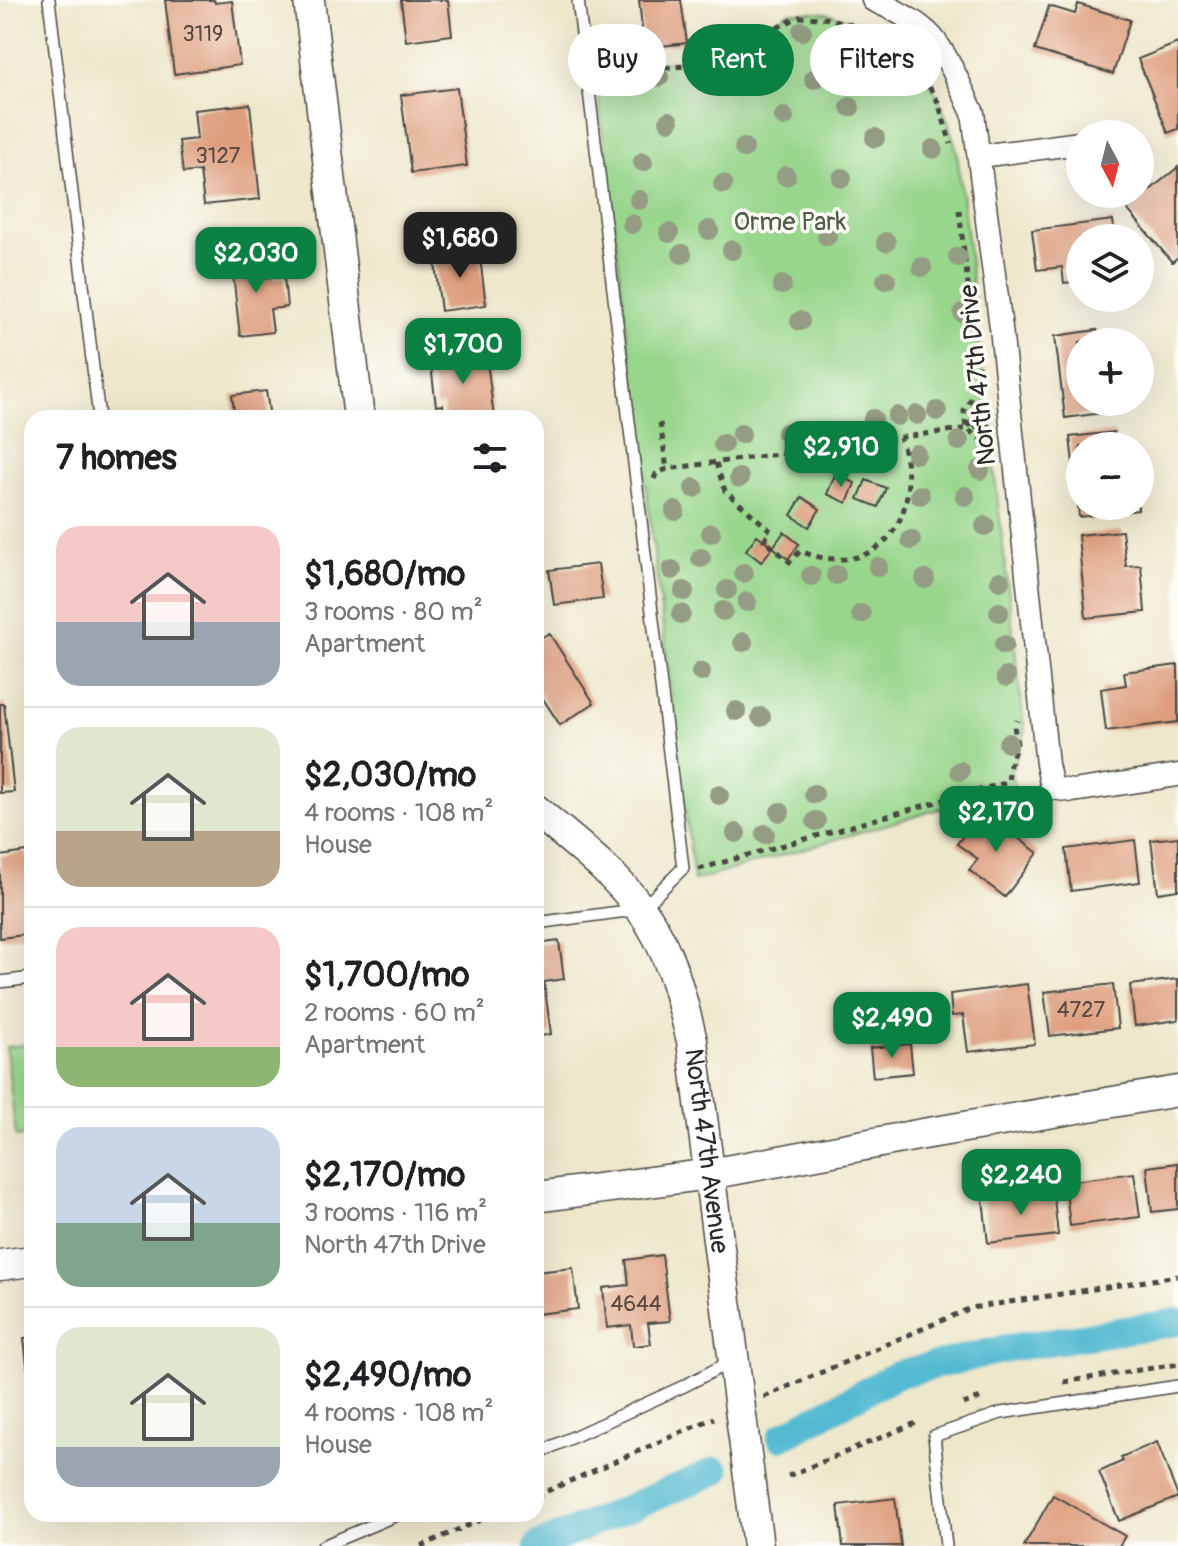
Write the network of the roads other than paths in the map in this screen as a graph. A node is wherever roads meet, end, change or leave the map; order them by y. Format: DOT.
graph roads {
  1 [pos="49,0"];
  2 [pos="309,0"];
  3 [pos="578,0"];
  4 [pos="873,0"];
  5 [pos="1066,145"];
  6 [pos="980,156"];
  7 [pos="98,410"];
  8 [pos="358,410"];
  9 [pos="1178,775"];
  10 [pos="544,817"];
  11 [pos="642,909"];
  12 [pos="544,922"];
  13 [pos="24,979"];
  14 [pos="0,982"];
  15 [pos="1178,1091"];
  16 [pos="710,1174"];
  17 [pos="544,1196"];
  18 [pos="24,1262"];
  19 [pos="0,1265"];
  20 [pos="734,1359"];
  21 [pos="1178,1386"];
  22 [pos="544,1450"];
  23 [pos="380,1522"];
  24 [pos="323,1546"];
  25 [pos="758,1546"];
  26 [pos="946,1546"];
  1 -- 7 [label="lane"];
  2 -- 8 [label="street"];
  3 -- 11 [label="lane"];
  4 -- 6 [label="street, North 47th Drive"];
  5 -- 6 [label="street"];
  6 -- 9 [label="street, North 47th Drive"];
  10 -- 11 [label="street, North 47th Avenue"];
  11 -- 12 [label="lane"];
  11 -- 16 [label="street, North 47th Avenue"];
  13 -- 14 [label="lane"];
  15 -- 16 [label="street"];
  16 -- 17 [label="street"];
  16 -- 20 [label="street, North 47th Avenue"];
  18 -- 19 [label="street"];
  20 -- 22 [label="lane"];
  20 -- 25 [label="street, North 47th Avenue"];
  21 -- 26 [label="lane"];
  23 -- 24 [label="lane"];
}
